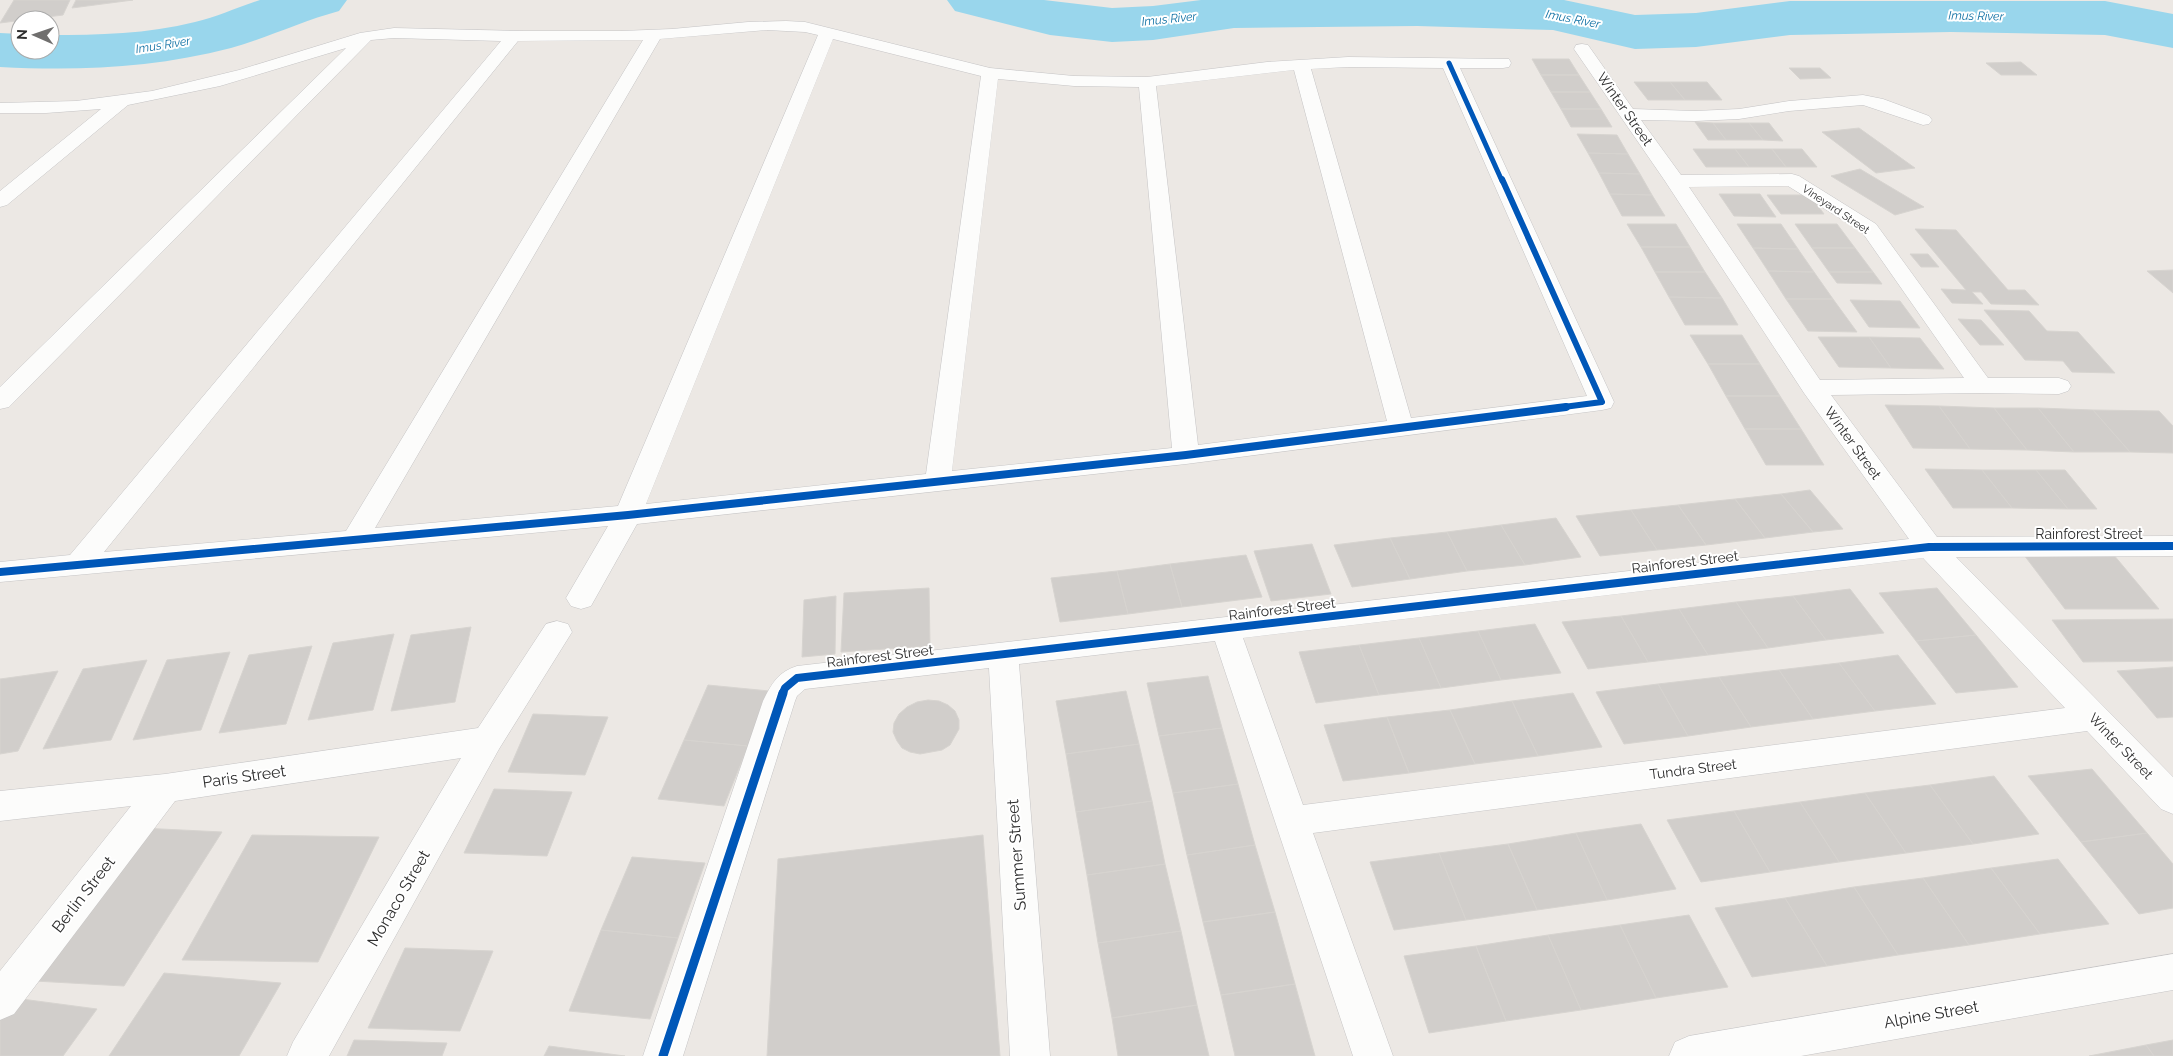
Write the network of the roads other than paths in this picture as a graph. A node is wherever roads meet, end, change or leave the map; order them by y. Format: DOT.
graph roads {
  1 [pos="827,33"];
  2 [pos="654,35"];
  3 [pos="366,36"];
  4 [pos="513,37"];
  5 [pos="1582,49"];
  6 [pos="1449,63"];
  7 [pos="1503,63"];
  8 [pos="1301,65"];
  9 [pos="990,73"];
  10 [pos="1147,82"];
  11 [pos="122,101"];
  12 [pos="0,108"];
  13 [pos="1628,114"];
  14 [pos="1922,120"];
  15 [pos="1675,180"];
  16 [pos="0,201"];
  17 [pos="1981,385"];
  18 [pos="2058,386"];
  19 [pos="1812,388"];
  20 [pos="0,400"];
  21 [pos="1401,428"];
  22 [pos="1186,456"];
  23 [pos="938,481"];
  24 [pos="628,515"];
  25 [pos="354,540"];
  26 [pos="2173,546"];
  27 [pos="1929,547"];
  28 [pos="79,564"];
  29 [pos="0,572"];
  30 [pos="581,598"];
  31 [pos="1225,628"];
  32 [pos="557,632"];
  33 [pos="1003,654"];
  34 [pos="2094,717"];
  35 [pos="488,740"];
  36 [pos="165,788"];
  37 [pos="2173,799"];
  38 [pos="0,806"];
  39 [pos="1292,821"];
  40 [pos="2173,972"];
  41 [pos="0,1000"];
  42 [pos="307,1056"];
  43 [pos="663,1056"];
  44 [pos="1030,1056"];
  45 [pos="1373,1056"];
  46 [pos="1689,1056"];
  1 -- 2 [label="street"];
  1 -- 9 [label="street"];
  1 -- 24 [label="street"];
  2 -- 4 [label="street"];
  2 -- 25 [label="street"];
  3 -- 4 [label="street"];
  3 -- 11 [label="street"];
  3 -- 20 [label="street"];
  4 -- 28 [label="street"];
  5 -- 13 [label="street, Winter Street"];
  6 -- 7 [label="street"];
  6 -- 8 [label="street"];
  6 -- 21 [label="street"];
  8 -- 10 [label="street"];
  8 -- 21 [label="street"];
  9 -- 10 [label="street"];
  9 -- 23 [label="street"];
  10 -- 22 [label="street"];
  11 -- 12 [label="street"];
  11 -- 16 [label="street"];
  13 -- 14 [label="street"];
  13 -- 15 [label="street, Winter Street"];
  15 -- 17 [label="street, Vineyard Street"];
  15 -- 19 [label="street, Winter Street"];
  17 -- 18 [label="street"];
  17 -- 19 [label="street"];
  19 -- 27 [label="street, Winter Street"];
  21 -- 22 [label="street"];
  22 -- 23 [label="street"];
  23 -- 24 [label="street"];
  24 -- 25 [label="street"];
  24 -- 30 [label="street"];
  25 -- 28 [label="street"];
  26 -- 27 [label="street, Rainforest Street"];
  27 -- 31 [label="street, Rainforest Street"];
  27 -- 34 [label="street, Winter Street"];
  28 -- 29 [label="street"];
  31 -- 33 [label="street, Rainforest Street"];
  31 -- 39 [label="street"];
  32 -- 35 [label="street, Monaco Street"];
  33 -- 43 [label="street, Rainforest Street"];
  33 -- 44 [label="street, Summer Street"];
  34 -- 37 [label="street, Winter Street"];
  34 -- 39 [label="street, Tundra Street"];
  35 -- 36 [label="street, Paris Street"];
  35 -- 42 [label="street, Monaco Street"];
  36 -- 38 [label="street, Paris Street"];
  36 -- 41 [label="street, Berlin Street"];
  39 -- 45 [label="street"];
  40 -- 46 [label="street, Alpine Street"];
}
